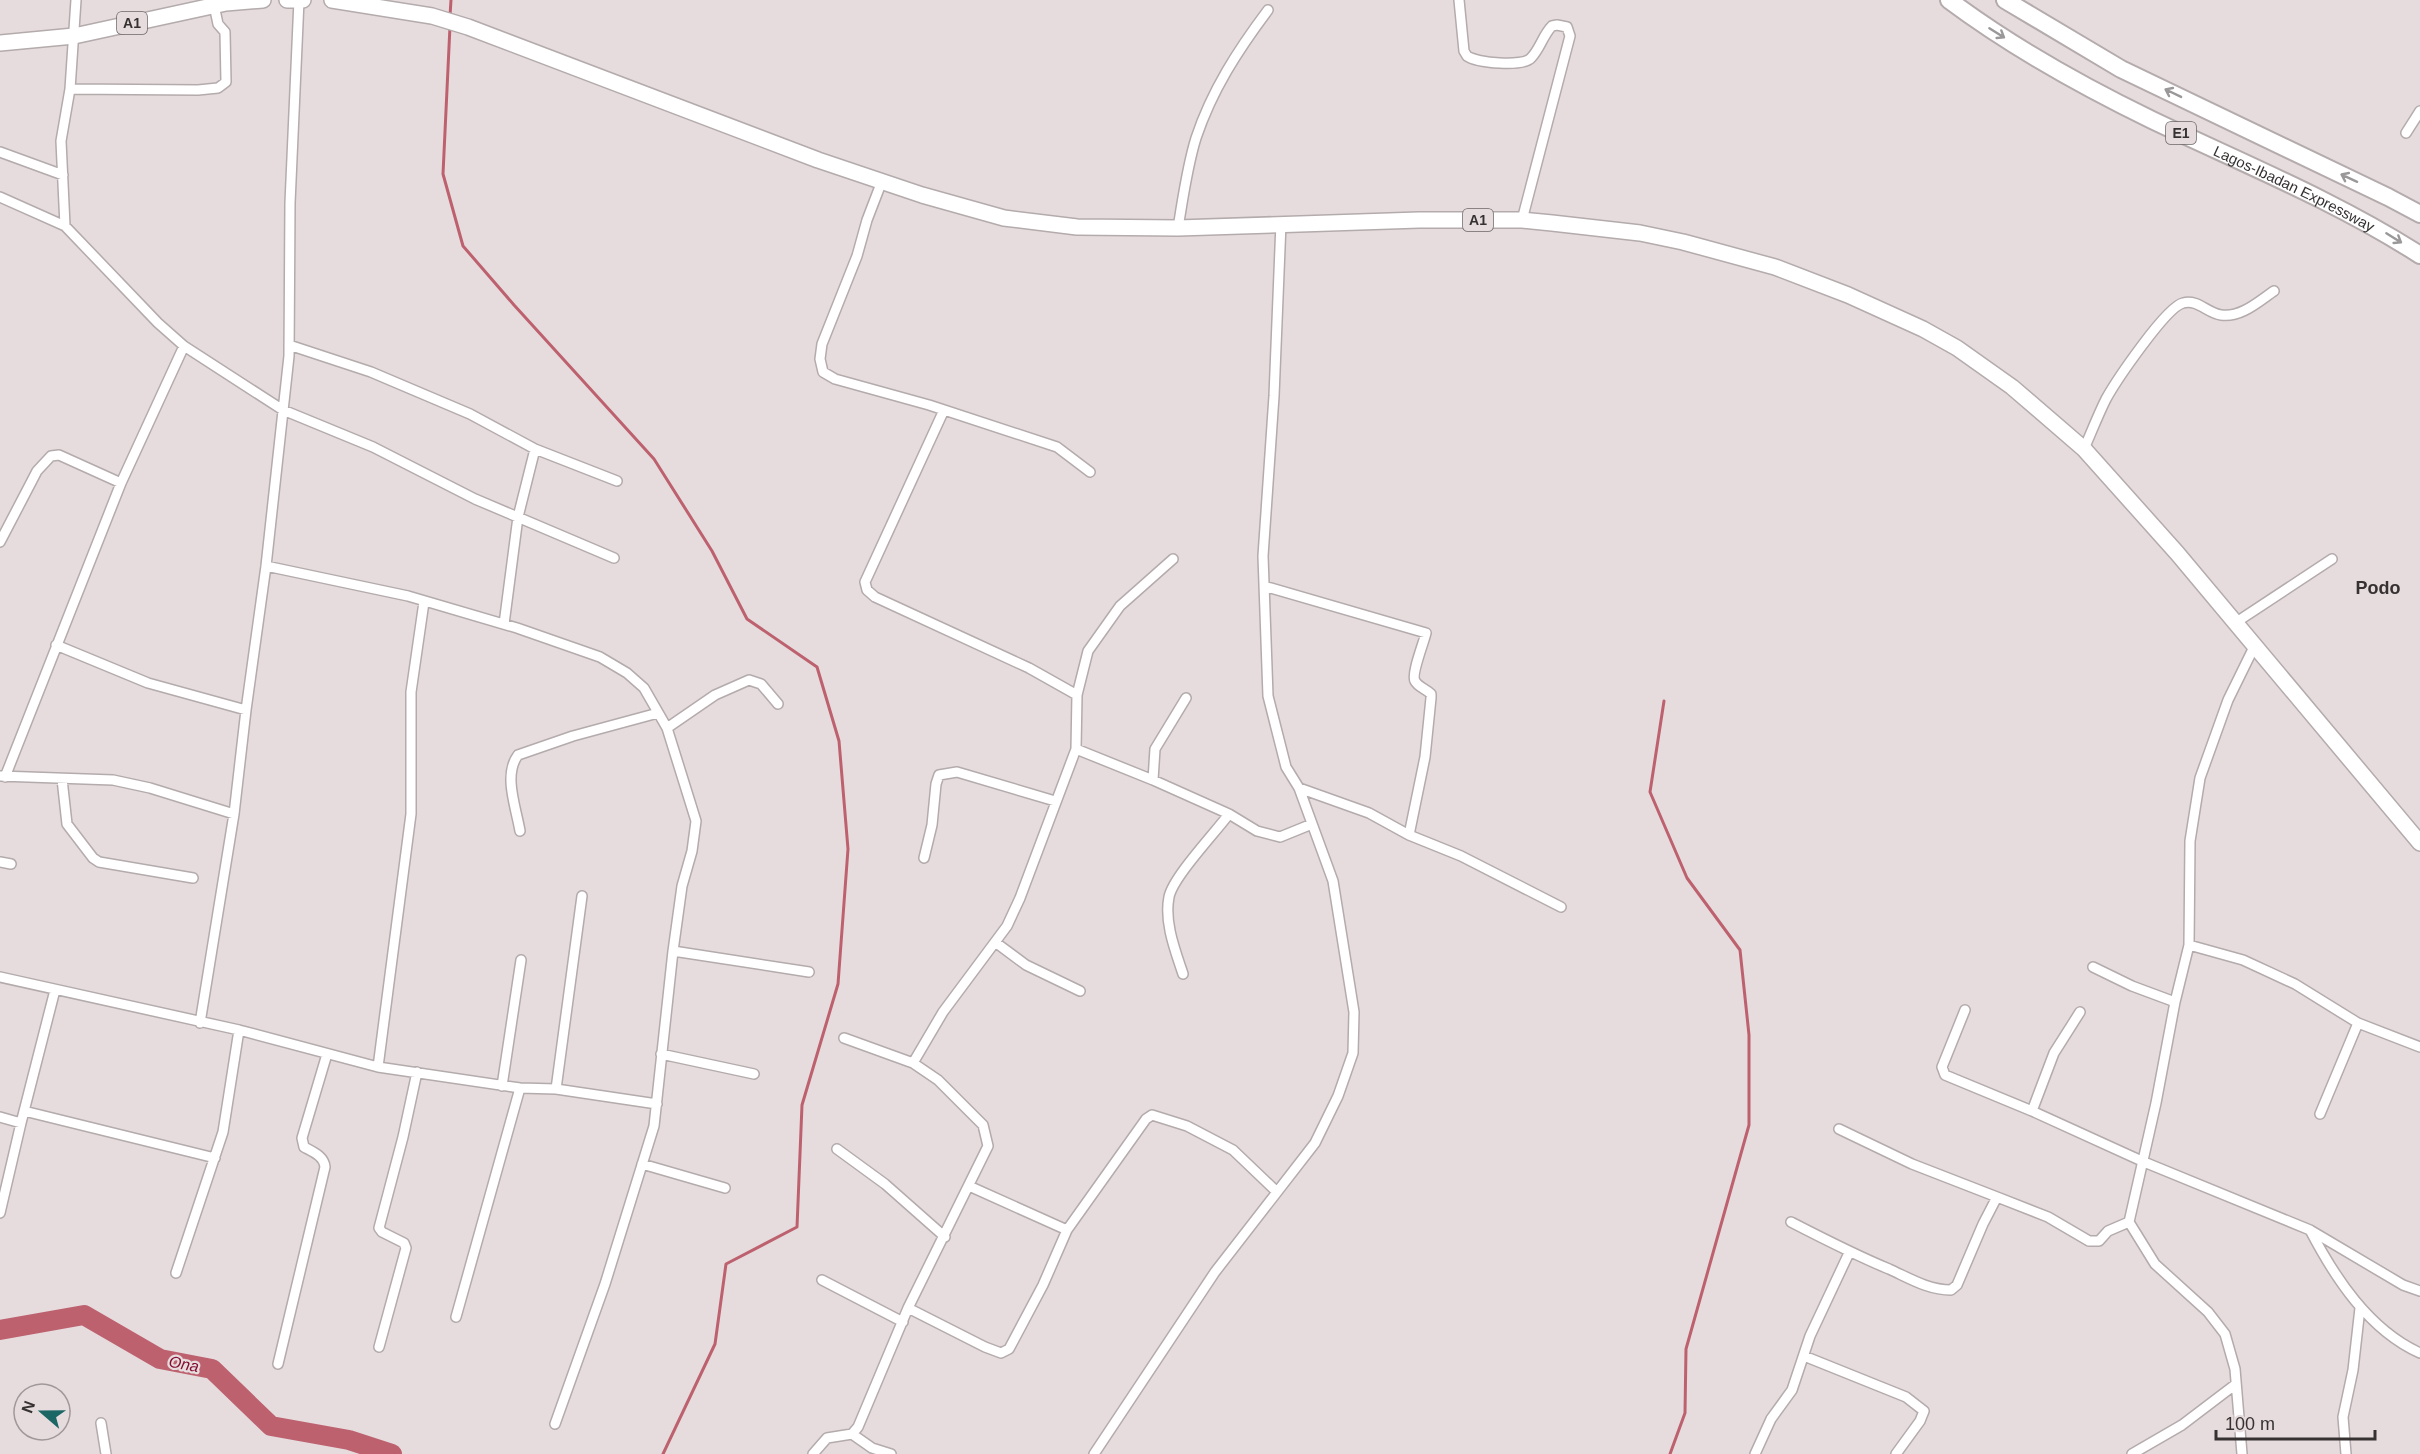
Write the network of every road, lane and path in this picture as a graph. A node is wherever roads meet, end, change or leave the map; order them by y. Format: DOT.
graph roads {
  1 [pos="76,0"];
  2 [pos="263,0"];
  3 [pos="287,0"];
  4 [pos="301,0"];
  5 [pos="332,0"];
  6 [pos="1459,0"];
  7 [pos="1949,0"];
  8 [pos="2005,0"];
  9 [pos="222,3"];
  10 [pos="1268,10"];
  11 [pos="74,36"];
  12 [pos="0,43"];
  13 [pos="70,89"];
  14 [pos="2420,111"];
  15 [pos="2406,133"];
  16 [pos="0,152"];
  17 [pos="63,175"];
  18 [pos="882,181"];
  19 [pos="0,197"];
  20 [pos="2420,214"];
  21 [pos="1522,220"];
  22 [pos="1281,223"];
  23 [pos="66,226"];
  24 [pos="1178,228"];
  25 [pos="2420,255"];
  26 [pos="2274,291"];
  27 [pos="289,345"];
  28 [pos="184,346"];
  29 [pos="283,410"];
  30 [pos="944,410"];
  31 [pos="535,449"];
  32 [pos="2084,449"];
  33 [pos="1090,472"];
  34 [pos="617,482"];
  35 [pos="121,483"];
  36 [pos="518,517"];
  37 [pos="0,542"];
  38 [pos="614,558"];
  39 [pos="1173,559"];
  40 [pos="2332,559"];
  41 [pos="266,566"];
  42 [pos="1264,586"];
  43 [pos="424,602"];
  44 [pos="2235,623"];
  45 [pos="504,624"];
  46 [pos="56,645"];
  47 [pos="2255,645"];
  48 [pos="1077,695"];
  49 [pos="1186,698"];
  50 [pos="778,704"];
  51 [pos="246,710"];
  52 [pos="658,713"];
  53 [pos="667,728"];
  54 [pos="1076,749"];
  55 [pos="2,777"];
  56 [pos="62,779"];
  57 [pos="1153,780"];
  58 [pos="1299,788"];
  59 [pos="1055,801"];
  60 [pos="234,814"];
  61 [pos="1229,814"];
  62 [pos="1312,824"];
  63 [pos="520,831"];
  64 [pos="1409,835"];
  65 [pos="2418,839"];
  66 [pos="924,858"];
  67 [pos="0,862"];
  68 [pos="10,864"];
  69 [pos="193,878"];
  70 [pos="582,896"];
  71 [pos="1562,907"];
  72 [pos="995,942"];
  73 [pos="2189,945"];
  74 [pos="673,951"];
  75 [pos="521,960"];
  76 [pos="2093,967"];
  77 [pos="809,972"];
  78 [pos="1183,974"];
  79 [pos="0,977"];
  80 [pos="55,990"];
  81 [pos="1080,991"];
  82 [pos="2175,1002"];
  83 [pos="1965,1010"];
  84 [pos="2080,1012"];
  85 [pos="200,1023"];
  86 [pos="2358,1023"];
  87 [pos="239,1030"];
  88 [pos="844,1038"];
  89 [pos="2420,1047"];
  90 [pos="327,1054"];
  91 [pos="661,1054"];
  92 [pos="913,1063"];
  93 [pos="378,1067"];
  94 [pos="417,1072"];
  95 [pos="754,1074"];
  96 [pos="502,1086"];
  97 [pos="520,1088"];
  98 [pos="556,1089"];
  99 [pos="657,1104"];
  100 [pos="24,1111"];
  101 [pos="2032,1111"];
  102 [pos="2320,1114"];
  103 [pos="0,1117"];
  104 [pos="21,1123"];
  105 [pos="1839,1129"];
  106 [pos="837,1149"];
  107 [pos="215,1158"];
  108 [pos="2144,1162"];
  109 [pos="642,1164"];
  110 [pos="969,1186"];
  111 [pos="725,1188"];
  112 [pos="1277,1192"];
  113 [pos="1997,1197"];
  114 [pos="0,1213"];
  115 [pos="1791,1222"];
  116 [pos="2129,1222"];
  117 [pos="1067,1230"];
  118 [pos="2310,1230"];
  119 [pos="945,1237"];
  120 [pos="1849,1253"];
  121 [pos="176,1273"];
  122 [pos="822,1280"];
  123 [pos="2420,1291"];
  124 [pos="908,1308"];
  125 [pos="2360,1308"];
  126 [pos="456,1317"];
  127 [pos="903,1322"];
  128 [pos="379,1347"];
  129 [pos="2420,1353"];
  130 [pos="1804,1356"];
  131 [pos="278,1365"];
  132 [pos="2236,1384"];
  133 [pos="101,1423"];
  134 [pos="555,1424"];
  135 [pos="852,1434"];
  136 [pos="1898,1453"];
  137 [pos="106,1454"];
  138 [pos="813,1454"];
  139 [pos="891,1454"];
  140 [pos="1094,1454"];
  141 [pos="1755,1454"];
  142 [pos="2132,1454"];
  143 [pos="2242,1454"];
  144 [pos="2346,1454"];
  1 -- 11 [label="street"];
  2 -- 9 [label="highway, A1"];
  3 -- 4 [label="highway"];
  4 -- 27 [label="street"];
  5 -- 18 [label="highway, A1"];
  6 -- 21 [label="street"];
  7 -- 25 [label="highway, Lagos-Ibadan Expressway / E1, one-way"];
  20 -- 8 [label="highway, E1, one-way"];
  9 -- 11 [label="highway, A1"];
  9 -- 13 [label="street"];
  10 -- 24 [label="street"];
  11 -- 12 [label="highway, A1"];
  11 -- 13 [label="street"];
  13 -- 17 [label="street"];
  14 -- 15 [label="street"];
  16 -- 17 [label="street"];
  17 -- 23 [label="street"];
  18 -- 24 [label="highway, A1"];
  18 -- 30 [label="street"];
  19 -- 23 [label="street"];
  21 -- 22 [label="highway, A1"];
  21 -- 32 [label="highway, A1"];
  22 -- 24 [label="highway, A1"];
  22 -- 42 [label="street"];
  23 -- 28 [label="street"];
  26 -- 32 [label="street"];
  27 -- 29 [label="street"];
  27 -- 31 [label="street"];
  28 -- 29 [label="street"];
  28 -- 35 [label="street"];
  29 -- 36 [label="street"];
  29 -- 41 [label="street"];
  30 -- 33 [label="street"];
  30 -- 48 [label="street"];
  31 -- 34 [label="street"];
  31 -- 36 [label="street"];
  32 -- 44 [label="highway, A1"];
  35 -- 37 [label="street"];
  35 -- 46 [label="street"];
  36 -- 38 [label="street"];
  36 -- 45 [label="street"];
  39 -- 48 [label="street"];
  40 -- 44 [label="street"];
  41 -- 43 [label="street"];
  41 -- 51 [label="street"];
  42 -- 58 [label="street"];
  42 -- 64 [label="street"];
  43 -- 45 [label="street"];
  43 -- 93 [label="street"];
  44 -- 47 [label="highway, A1"];
  45 -- 52 [label="street"];
  46 -- 51 [label="street"];
  46 -- 55 [label="street"];
  47 -- 65 [label="highway, A1"];
  47 -- 73 [label="street"];
  48 -- 54 [label="street"];
  49 -- 57 [label="street"];
  50 -- 53 [label="street"];
  51 -- 60 [label="street"];
  52 -- 53 [label="street"];
  52 -- 63 [label="street"];
  53 -- 74 [label="street"];
  54 -- 57 [label="street"];
  54 -- 59 [label="street"];
  55 -- 56 [label="street"];
  56 -- 60 [label="street"];
  56 -- 69 [label="street"];
  57 -- 61 [label="street"];
  58 -- 62 [label="street"];
  58 -- 64 [label="street"];
  59 -- 66 [label="street"];
  59 -- 72 [label="street"];
  60 -- 85 [label="street"];
  61 -- 62 [label="street"];
  61 -- 78 [label="street"];
  62 -- 112 [label="street"];
  64 -- 71 [label="street"];
  67 -- 68 [label="street"];
  70 -- 98 [label="street"];
  72 -- 81 [label="street"];
  72 -- 92 [label="street"];
  73 -- 82 [label="street"];
  73 -- 86 [label="street"];
  74 -- 77 [label="street"];
  74 -- 91 [label="street"];
  75 -- 96 [label="street"];
  76 -- 82 [label="street"];
  79 -- 80 [label="street"];
  80 -- 85 [label="street"];
  80 -- 100 [label="street"];
  82 -- 108 [label="street"];
  83 -- 101 [label="street"];
  84 -- 101 [label="street"];
  85 -- 87 [label="street"];
  86 -- 89 [label="street"];
  86 -- 102 [label="street"];
  87 -- 90 [label="street"];
  87 -- 107 [label="street"];
  88 -- 92 [label="street"];
  90 -- 93 [label="street"];
  90 -- 131 [label="street"];
  91 -- 95 [label="street"];
  91 -- 99 [label="street"];
  92 -- 110 [label="street"];
  93 -- 94 [label="street"];
  94 -- 96 [label="street"];
  94 -- 128 [label="street"];
  96 -- 97 [label="street"];
  97 -- 98 [label="street"];
  97 -- 126 [label="street"];
  98 -- 99 [label="street"];
  99 -- 109 [label="street"];
  100 -- 104 [label="street"];
  100 -- 107 [label="street"];
  101 -- 108 [label="street"];
  103 -- 104 [label="street"];
  104 -- 114 [label="street"];
  105 -- 113 [label="street"];
  106 -- 119 [label="street"];
  107 -- 121 [label="street"];
  108 -- 116 [label="street"];
  108 -- 118 [label="street"];
  109 -- 111 [label="street"];
  109 -- 134 [label="street"];
  110 -- 117 [label="street"];
  110 -- 119 [label="street"];
  112 -- 117 [label="street"];
  112 -- 140 [label="street"];
  113 -- 116 [label="street"];
  113 -- 120 [label="street"];
  115 -- 120 [label="street"];
  116 -- 132 [label="street"];
  117 -- 124 [label="street"];
  118 -- 123 [label="street"];
  118 -- 125 [label="street"];
  119 -- 124 [label="street"];
  120 -- 130 [label="street"];
  122 -- 127 [label="street"];
  124 -- 127 [label="street"];
  125 -- 129 [label="street"];
  125 -- 144 [label="street"];
  127 -- 135 [label="street"];
  130 -- 136 [label="street"];
  130 -- 141 [label="street"];
  132 -- 142 [label="street"];
  132 -- 143 [label="street"];
  133 -- 137 [label="street"];
  135 -- 138 [label="street"];
  135 -- 139 [label="street"];
}
